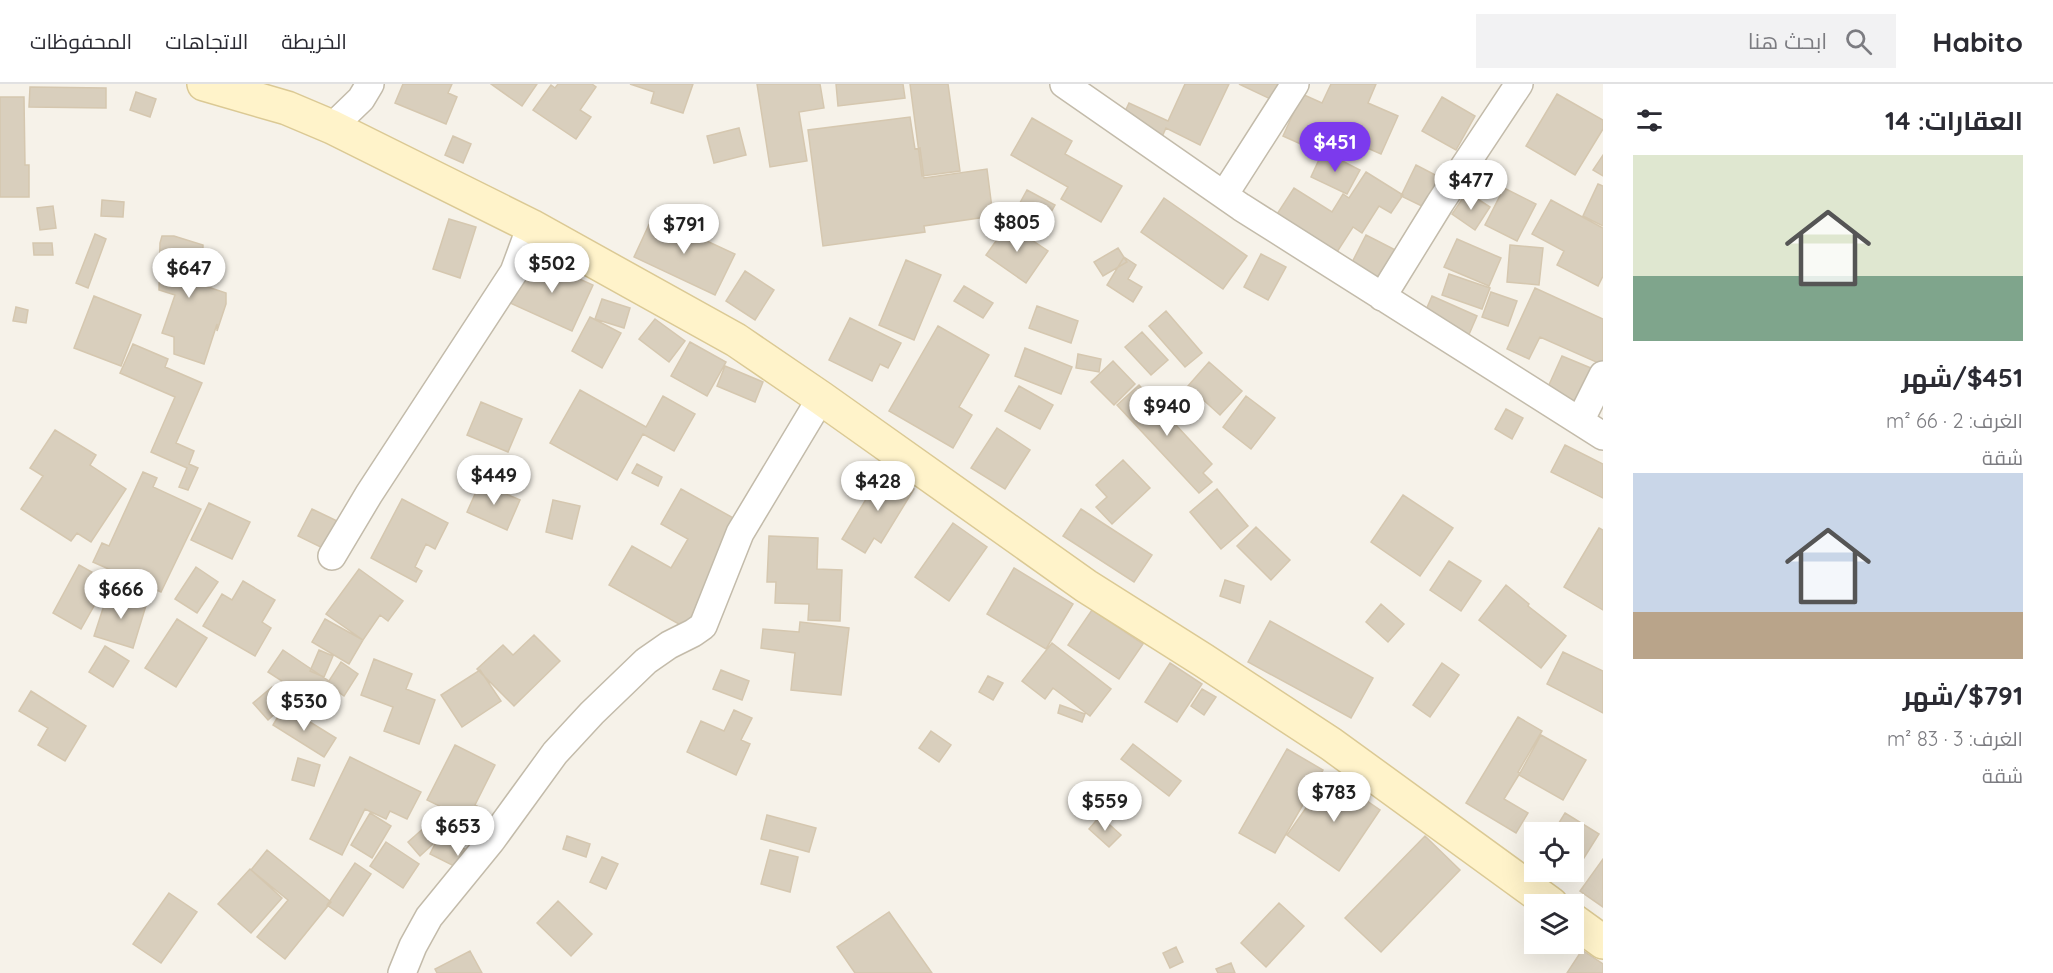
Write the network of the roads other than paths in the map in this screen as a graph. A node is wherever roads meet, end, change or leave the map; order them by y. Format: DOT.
graph roads {
  1 [pos="204,84"];
  2 [pos="1064,84"];
  3 [pos="1295,84"];
  4 [pos="1519,84"];
  5 [pos="359,89"];
  6 [pos="332,128"];
  7 [pos="1224,195"];
  8 [pos="531,226"];
  9 [pos="1382,297"];
  10 [pos="1603,375"];
  11 [pos="821,398"];
  12 [pos="1580,421"];
  13 [pos="1603,436"];
  14 [pos="332,556"];
  15 [pos="1537,894"];
  16 [pos="1584,928"];
  17 [pos="1603,942"];
  18 [pos="402,973"];
  1 -- 6 [label="main road"];
  2 -- 7 [label="street"];
  3 -- 7 [label="street"];
  4 -- 9 [label="street"];
  5 -- 6 [label="street"];
  6 -- 8 [label="main road"];
  7 -- 9 [label="street"];
  8 -- 11 [label="main road"];
  8 -- 14 [label="street"];
  9 -- 12 [label="street"];
  10 -- 12 [label="street"];
  11 -- 15 [label="main road"];
  11 -- 18 [label="street"];
  12 -- 13 [label="street"];
  16 -- 17 [label="main road"];
}
